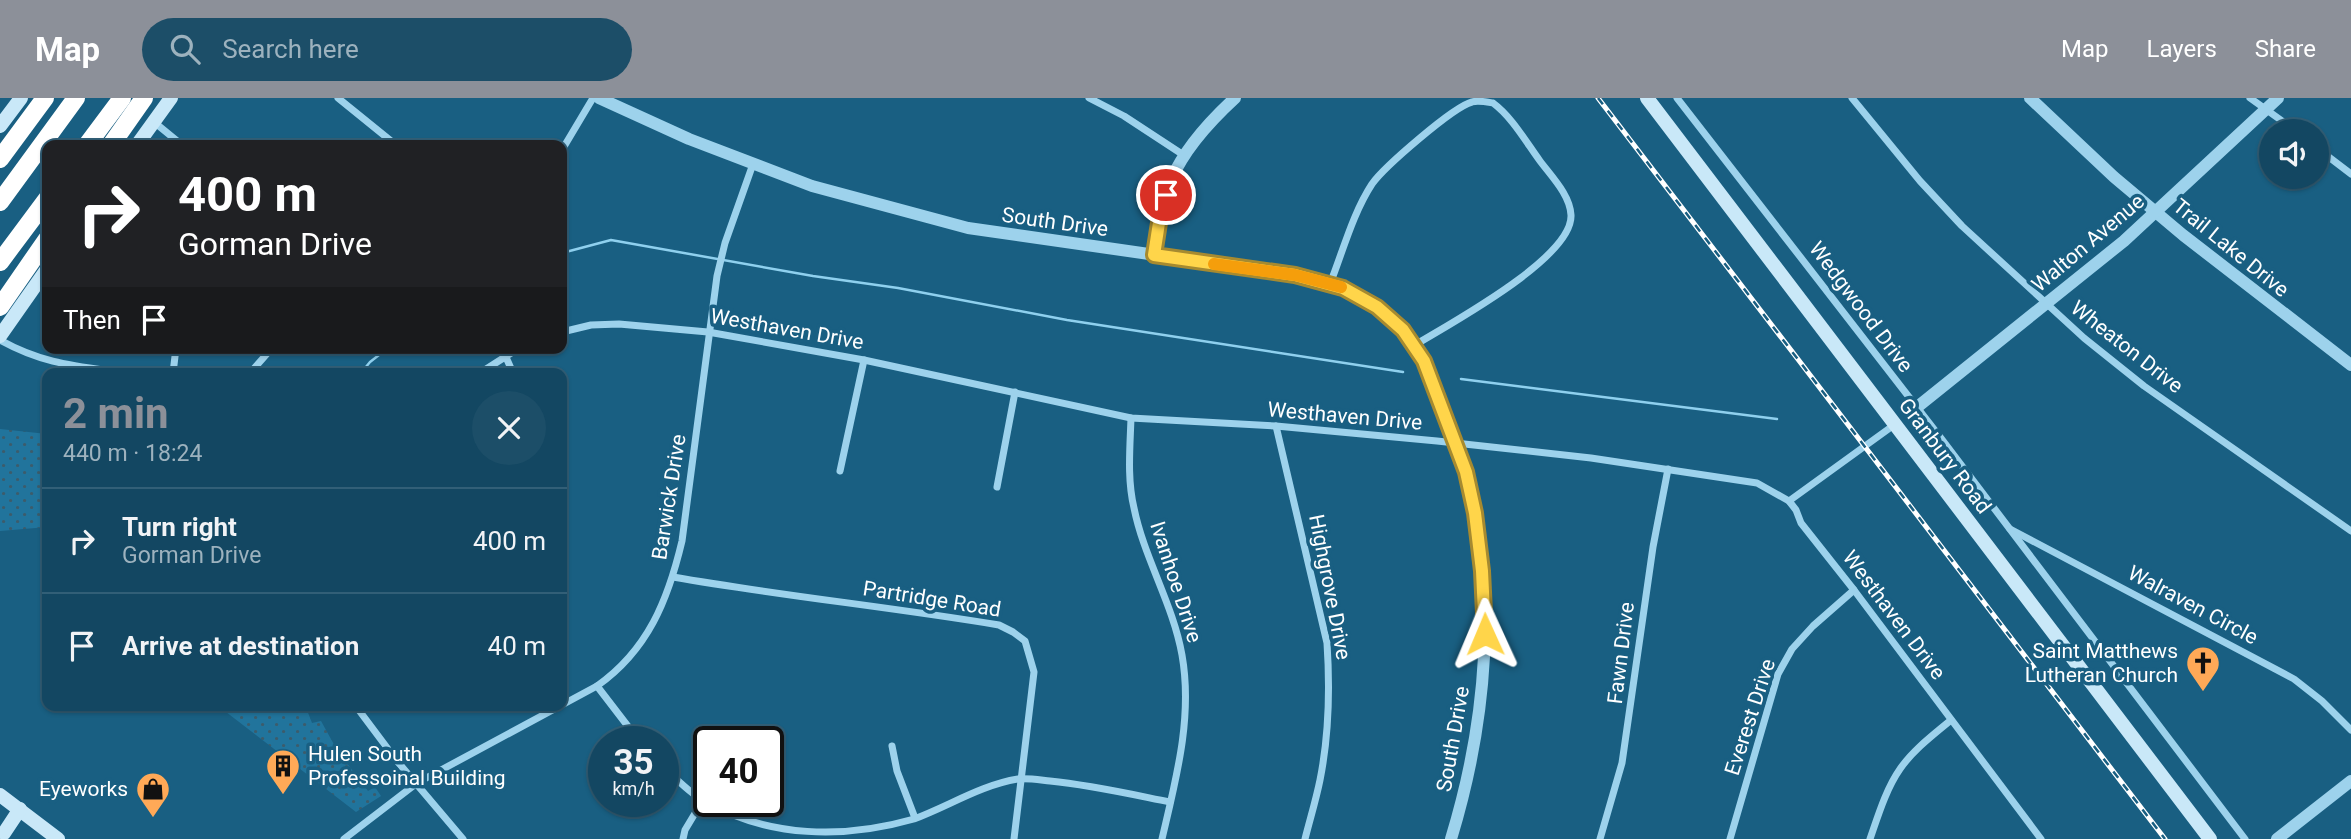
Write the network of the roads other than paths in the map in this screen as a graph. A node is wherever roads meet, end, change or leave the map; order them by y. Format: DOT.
graph roads {
  1 [pos="21,98"];
  2 [pos="45,98"];
  3 [pos="76,98"];
  4 [pos="122,98"];
  5 [pos="144,98"];
  6 [pos="172,98"];
  7 [pos="338,98"];
  8 [pos="593,98"];
  9 [pos="599,98"];
  10 [pos="1089,98"];
  11 [pos="1235,98"];
  12 [pos="1647,98"];
  13 [pos="1677,98"];
  14 [pos="1852,98"];
  15 [pos="2030,98"];
  16 [pos="2250,98"];
  17 [pos="2278,98"];
  18 [pos="2266,109"];
  19 [pos="2280,119"];
  20 [pos="154,122"];
  21 [pos="0,126"];
  22 [pos="45,140"];
  23 [pos="91,140"];
  24 [pos="115,140"];
  25 [pos="141,140"];
  26 [pos="176,140"];
  27 [pos="390,140"];
  28 [pos="567,142"];
  29 [pos="42,145"];
  30 [pos="1185,156"];
  31 [pos="2329,157"];
  32 [pos="0,159"];
  33 [pos="753,164"];
  34 [pos="2351,174"];
  35 [pos="0,202"];
  36 [pos="42,205"];
  37 [pos="2155,212"];
  38 [pos="42,246"];
  39 [pos="1154,255"];
  40 [pos="0,262"];
  41 [pos="42,276"];
  42 [pos="1330,284"];
  43 [pos="2046,304"];
  44 [pos="0,307"];
  45 [pos="567,331"];
  46 [pos="708,332"];
  47 [pos="0,338"];
  48 [pos="1415,345"];
  49 [pos="266,354"];
  50 [pos="505,355"];
  51 [pos="864,360"];
  52 [pos="2351,365"];
  53 [pos="89,368"];
  54 [pos="254,368"];
  55 [pos="487,368"];
  56 [pos="511,368"];
  57 [pos="1015,392"];
  58 [pos="1916,408"];
  59 [pos="1131,418"];
  60 [pos="1894,425"];
  61 [pos="1276,426"];
  62 [pos="1456,443"];
  63 [pos="1668,469"];
  64 [pos="840,471"];
  65 [pos="998,486"];
  66 [pos="1789,501"];
  67 [pos="2006,527"];
  68 [pos="2351,531"];
  69 [pos="673,577"];
  70 [pos="1854,590"];
  71 [pos="597,686"];
  72 [pos="567,702"];
  73 [pos="359,711"];
  74 [pos="551,711"];
  75 [pos="1951,719"];
  76 [pos="628,726"];
  77 [pos="2351,730"];
  78 [pos="892,746"];
  79 [pos="1022,778"];
  80 [pos="679,781"];
  81 [pos="2351,781"];
  82 [pos="417,783"];
  83 [pos="693,792"];
  84 [pos="0,795"];
  85 [pos="1170,802"];
  86 [pos="20,809"];
  87 [pos="693,816"];
  88 [pos="738,817"];
  89 [pos="915,818"];
  90 [pos="5,834"];
  91 [pos="58,839"];
  92 [pos="344,839"];
  93 [pos="463,839"];
  94 [pos="683,839"];
  95 [pos="1014,839"];
  96 [pos="1162,839"];
  97 [pos="1305,839"];
  98 [pos="1451,839"];
  99 [pos="1600,839"];
  100 [pos="1730,839"];
  101 [pos="1870,839"];
  102 [pos="2041,839"];
  103 [pos="2210,839"];
  104 [pos="2245,839"];
  105 [pos="2277,839"];
  1 -- 21 [label="main road"];
  2 -- 32 [label="highway"];
  3 -- 22 [label="highway"];
  4 -- 23 [label="highway"];
  5 -- 24 [label="highway"];
  6 -- 20 [label="main road"];
  7 -- 27 [label="street"];
  8 -- 28 [label="street"];
  9 -- 33 [label="street, South Drive"];
  10 -- 30 [label="street"];
  11 -- 30 [label="street"];
  12 -- 60 [label="main road, Granbury Road"];
  13 -- 58 [label="street, Wedgwood Drive"];
  14 -- 43 [label="street, Wheaton Drive"];
  15 -- 37 [label="street, Trail Lake Drive"];
  16 -- 18 [label="street"];
  17 -- 18 [label="street, Walton Avenue"];
  18 -- 19 [label="street"];
  18 -- 37 [label="street, Walton Avenue"];
  20 -- 25 [label="main road"];
  20 -- 26 [label="street"];
  29 -- 35 [label="highway"];
  30 -- 39 [label="street"];
  31 -- 34 [label="street"];
  33 -- 39 [label="street, South Drive"];
  33 -- 46 [label="street, Barwick Drive"];
  36 -- 40 [label="highway"];
  37 -- 43 [label="street, Walton Avenue"];
  37 -- 52 [label="street, Trail Lake Drive"];
  38 -- 44 [label="highway"];
  39 -- 42 [label="street, South Drive"];
  41 -- 47 [label="main road"];
  42 -- 48 [label="street, South Drive"];
  42 -- 48 [label="street"];
  43 -- 58 [label="street, Walton Avenue"];
  43 -- 68 [label="street, Wheaton Drive"];
  45 -- 46 [label="street, Westhaven Drive"];
  46 -- 51 [label="street, Westhaven Drive"];
  46 -- 69 [label="street, Barwick Drive"];
  47 -- 53 [label="street"];
  48 -- 62 [label="street, South Drive"];
  49 -- 54 [label="street"];
  50 -- 55 [label="street"];
  50 -- 56 [label="street"];
  51 -- 57 [label="street, Westhaven Drive"];
  51 -- 64 [label="street"];
  57 -- 59 [label="street, Westhaven Drive"];
  57 -- 65 [label="street"];
  58 -- 67 [label="street, Wedgwood Drive"];
  59 -- 61 [label="street, Westhaven Drive"];
  59 -- 85 [label="street, Ivanhoe Drive"];
  60 -- 66 [label="street"];
  60 -- 103 [label="main road, Granbury Road"];
  61 -- 62 [label="street, Westhaven Drive"];
  61 -- 97 [label="street, Highgrove Drive"];
  62 -- 63 [label="street, Westhaven Drive"];
  62 -- 98 [label="street, South Drive"];
  63 -- 66 [label="street, Westhaven Drive"];
  63 -- 99 [label="street, Fawn Drive"];
  66 -- 70 [label="street, Westhaven Drive"];
  67 -- 77 [label="street, Walraven Circle"];
  67 -- 104 [label="street, Wedgwood Drive"];
  69 -- 71 [label="street, Barwick Drive"];
  69 -- 79 [label="street, Partridge Road"];
  70 -- 75 [label="street, Westhaven Drive"];
  70 -- 100 [label="street, Everest Drive"];
  71 -- 72 [label="street, Barwick Drive"];
  71 -- 76 [label="street"];
  73 -- 82 [label="street"];
  74 -- 82 [label="street, Barwick Drive"];
  75 -- 101 [label="street"];
  75 -- 102 [label="street, Westhaven Drive"];
  78 -- 89 [label="street"];
  79 -- 85 [label="street"];
  79 -- 89 [label="street"];
  79 -- 95 [label="street, Partridge Road"];
  80 -- 83 [label="street"];
  81 -- 105 [label="street"];
  82 -- 92 [label="street, Barwick Drive"];
  82 -- 93 [label="street"];
  84 -- 86 [label="main road"];
  85 -- 96 [label="street, Ivanhoe Drive"];
  86 -- 90 [label="main road"];
  86 -- 91 [label="main road"];
  87 -- 94 [label="street"];
  88 -- 89 [label="street"];
}
